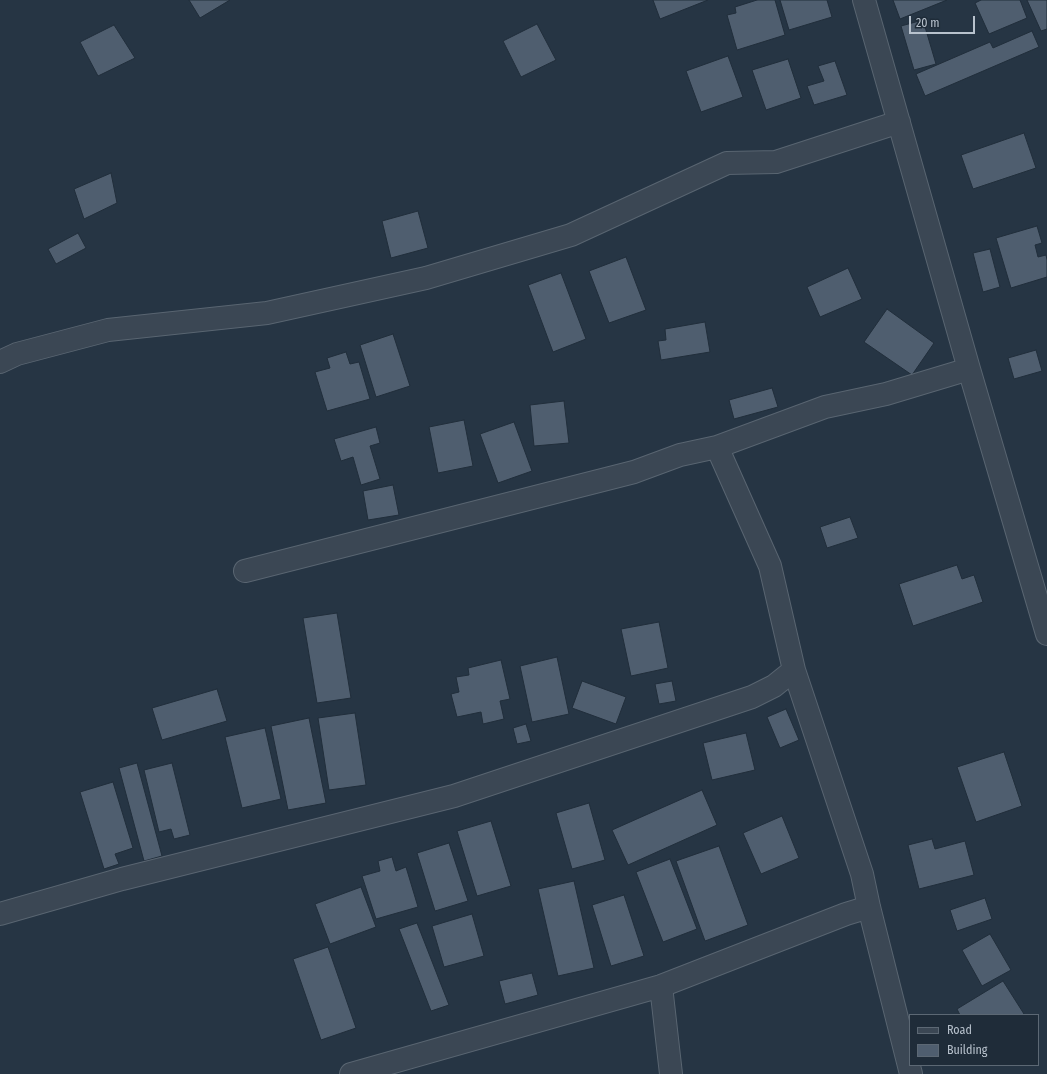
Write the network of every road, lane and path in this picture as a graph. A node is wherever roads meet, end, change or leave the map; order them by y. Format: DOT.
graph roads {
  1 [pos="864,0"];
  2 [pos="899,122"];
  3 [pos="0,362"];
  4 [pos="969,369"];
  5 [pos="717,447"];
  6 [pos="245,571"];
  7 [pos="1047,634"];
  8 [pos="794,670"];
  9 [pos="869,907"];
  10 [pos="0,914"];
  11 [pos="661,986"];
  12 [pos="351,1074"];
  13 [pos="671,1074"];
  14 [pos="911,1074"];
  1 -- 2 [label="street"];
  2 -- 3 [label="street"];
  2 -- 4 [label="street"];
  4 -- 5 [label="street"];
  4 -- 7 [label="street"];
  5 -- 6 [label="street"];
  5 -- 8 [label="street"];
  8 -- 9 [label="street"];
  8 -- 10 [label="street"];
  9 -- 11 [label="street"];
  9 -- 14 [label="street"];
  11 -- 12 [label="street"];
  11 -- 13 [label="street"];
}
